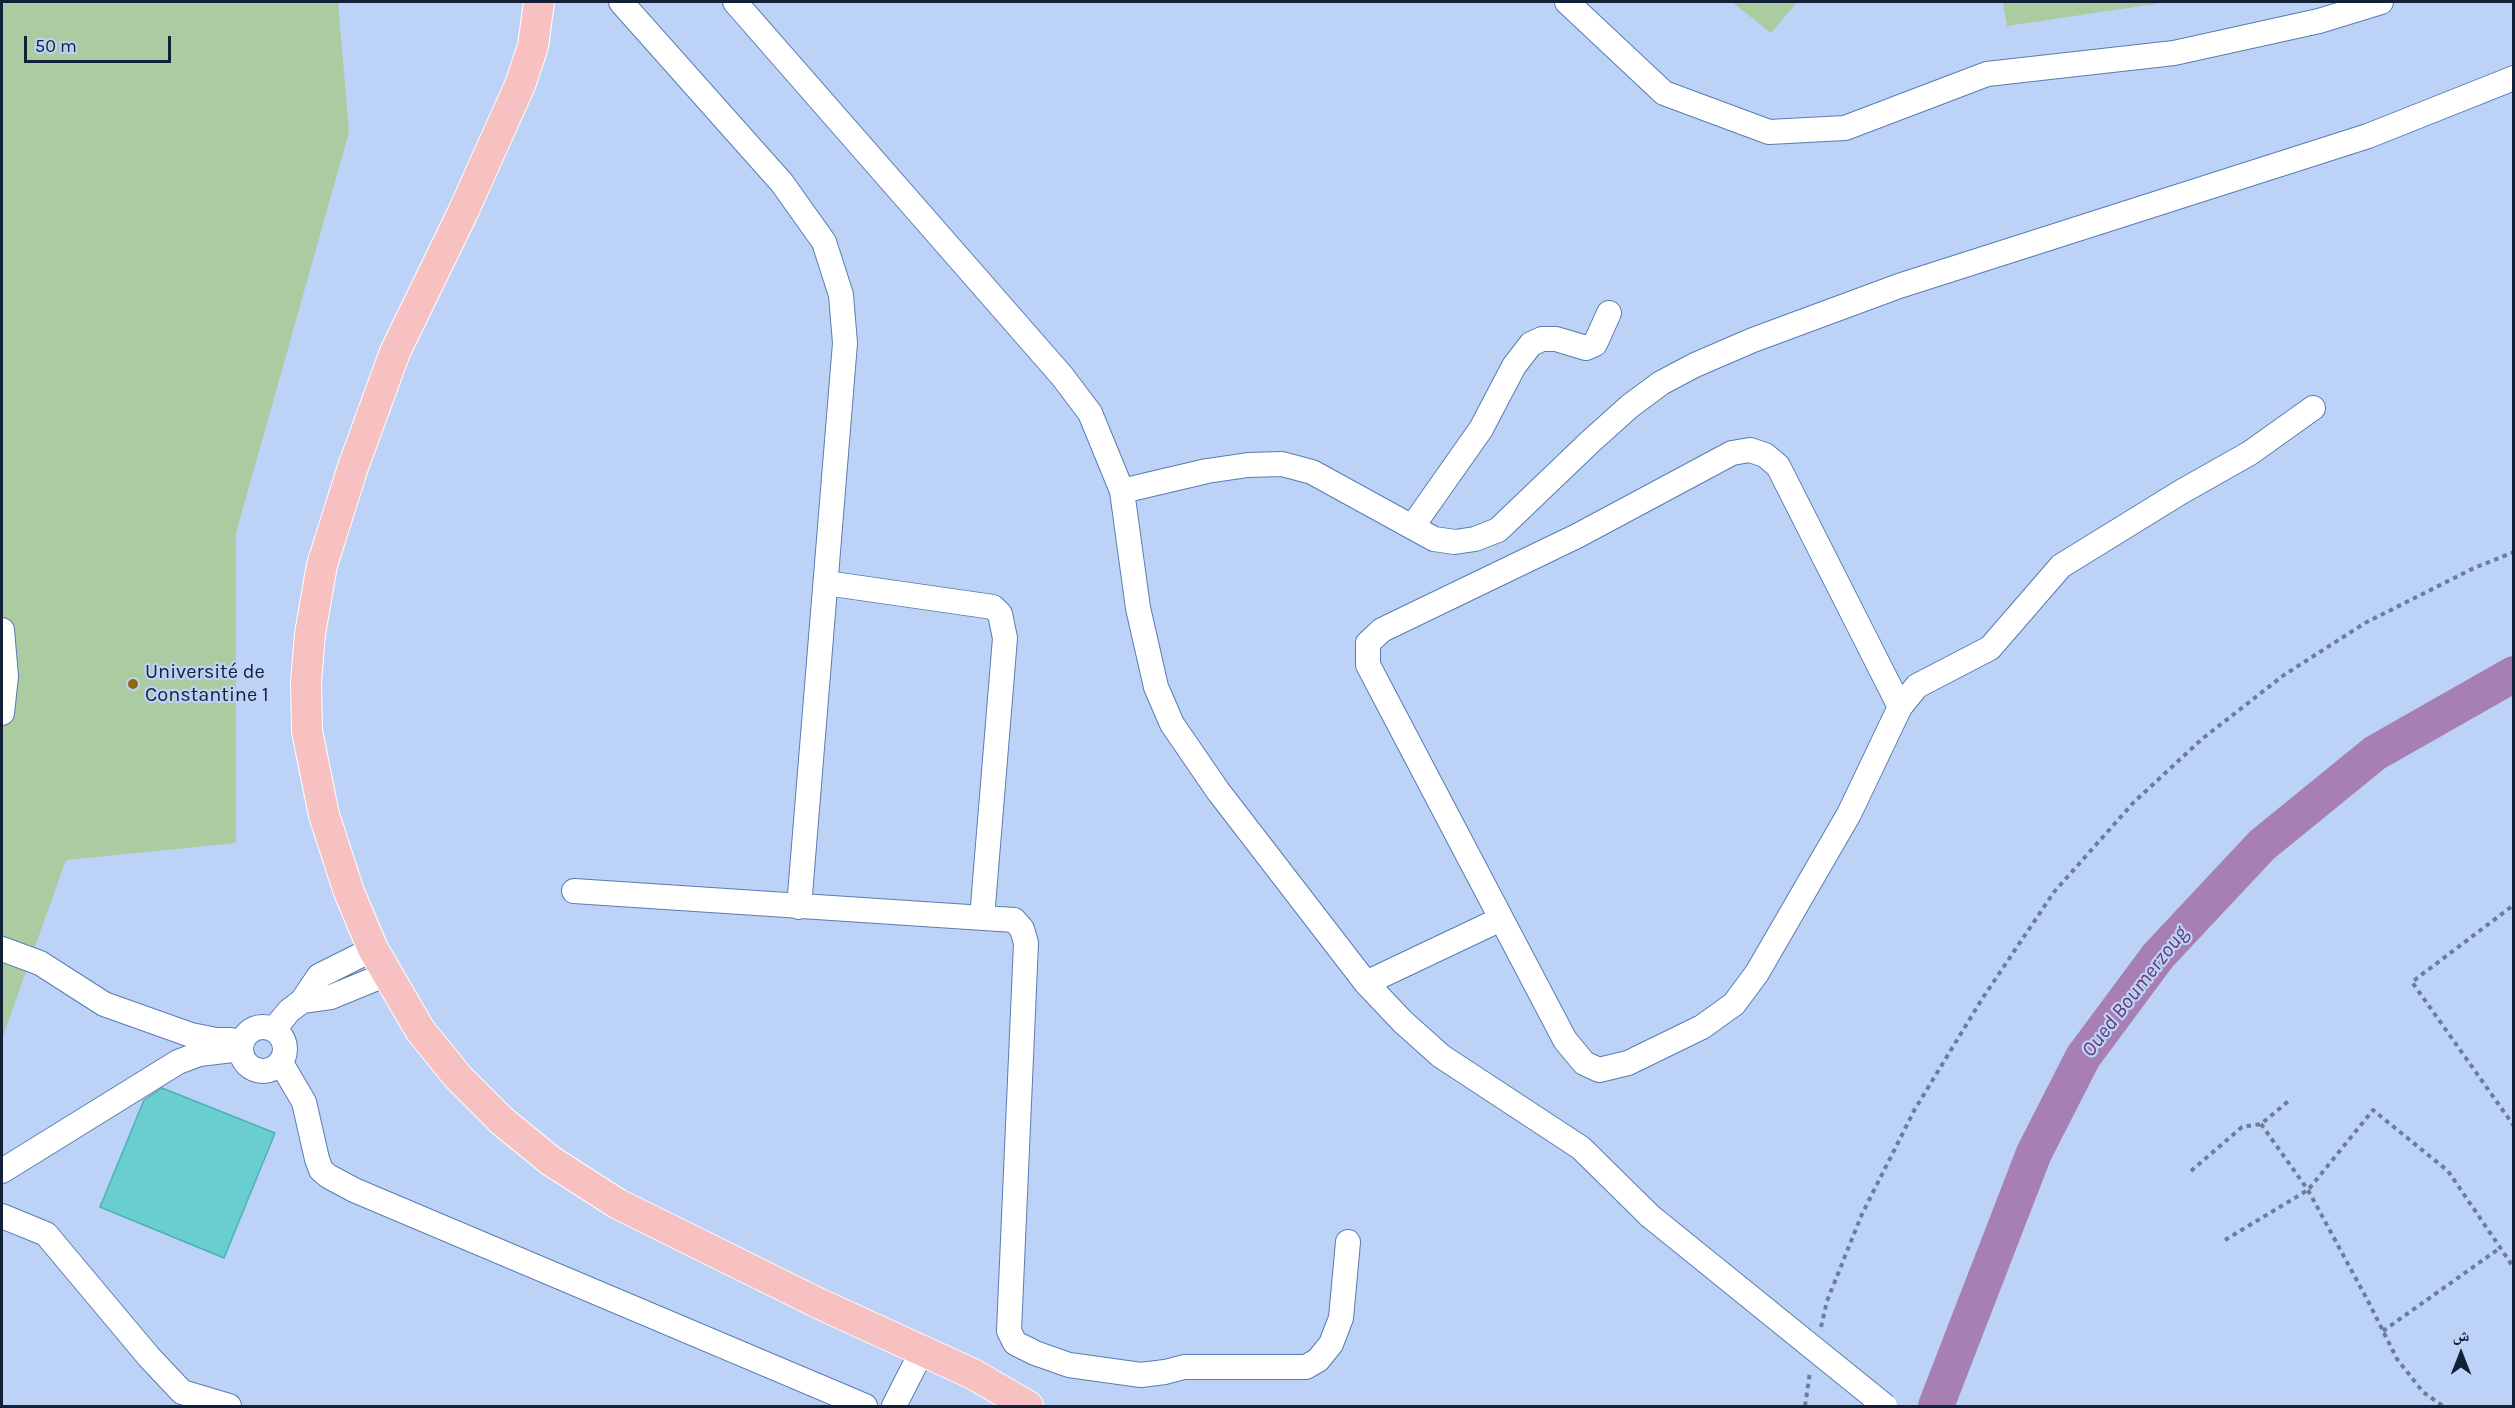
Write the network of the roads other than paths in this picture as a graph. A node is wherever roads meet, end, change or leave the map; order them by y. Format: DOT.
graph roads {
  1 [pos="539,2"];
  2 [pos="621,2"];
  3 [pos="735,2"];
  4 [pos="1567,2"];
  5 [pos="2381,2"];
  6 [pos="2514,78"];
  7 [pos="1609,313"];
  8 [pos="2313,408"];
  9 [pos="1122,491"];
  10 [pos="1412,527"];
  11 [pos="826,583"];
  12 [pos="2,630"];
  13 [pos="1900,707"];
  14 [pos="2,713"];
  15 [pos="574,891"];
  16 [pos="799,907"];
  17 [pos="982,918"];
  18 [pos="1501,919"];
  19 [pos="2,949"];
  20 [pos="380,961"];
  21 [pos="1366,983"];
  22 [pos="274,1029"];
  23 [pos="242,1045"];
  24 [pos="281,1063"];
  25 [pos="2,1172"];
  26 [pos="2,1216"];
  27 [pos="1348,1242"];
  28 [pos="922,1351"];
  29 [pos="197,1402"];
  30 [pos="229,1407"];
  31 [pos="866,1407"];
  32 [pos="894,1407"];
  33 [pos="1028,1407"];
  34 [pos="1885,1407"];
  1 -- 20 [label="main road"];
  2 -- 11 [label="street"];
  3 -- 9 [label="street"];
  4 -- 5 [label="street"];
  6 -- 10 [label="street"];
  7 -- 10 [label="street"];
  8 -- 13 [label="street"];
  9 -- 10 [label="street"];
  9 -- 21 [label="street"];
  11 -- 16 [label="street"];
  11 -- 17 [label="street"];
  12 -- 14 [label="street"];
  13 -- 18 [label="street"];
  13 -- 18 [label="street"];
  15 -- 16 [label="street"];
  16 -- 17 [label="street"];
  17 -- 27 [label="street"];
  18 -- 21 [label="street"];
  19 -- 23 [label="street"];
  20 -- 22 [label="street"];
  20 -- 28 [label="main road"];
  21 -- 34 [label="street, bridge"];
  22 -- 23 [label="street"];
  22 -- 24 [label="street"];
  23 -- 24 [label="street"];
  23 -- 25 [label="street"];
  24 -- 31 [label="street"];
  26 -- 29 [label="street"];
  28 -- 32 [label="street"];
  28 -- 33 [label="main road"];
  29 -- 30 [label="street"];
}
